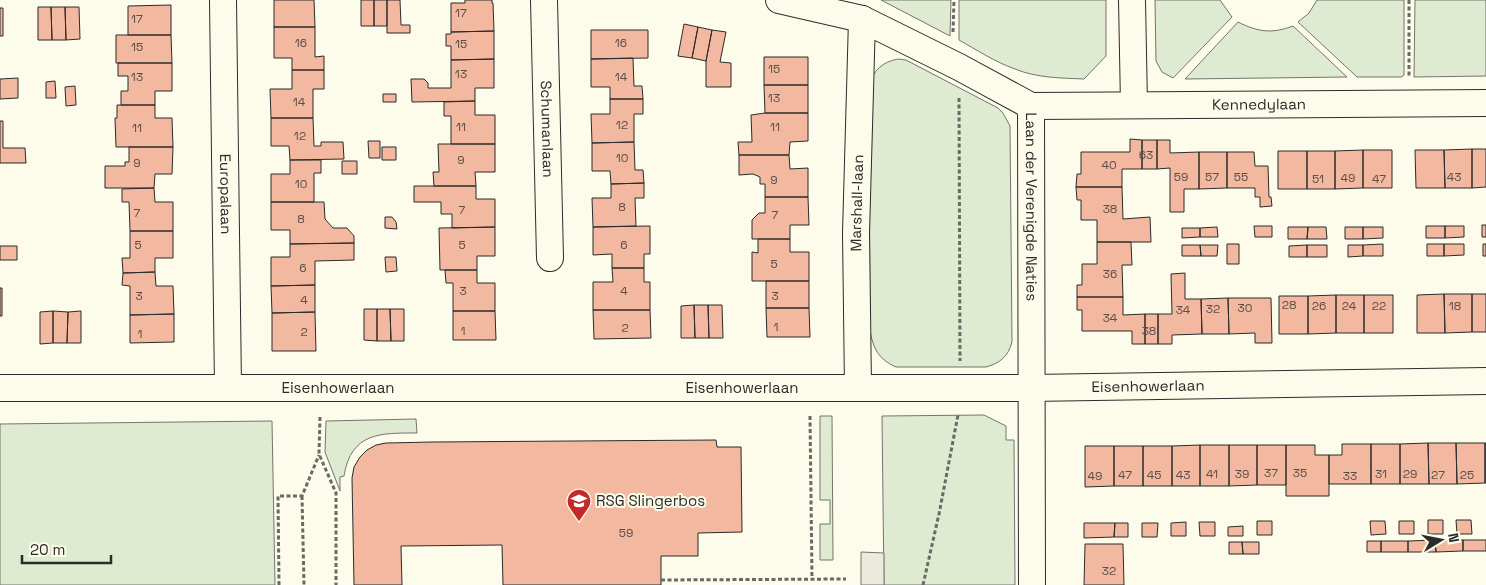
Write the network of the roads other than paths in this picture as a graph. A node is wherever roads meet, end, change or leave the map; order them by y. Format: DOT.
graph roads {
  1 [pos="223,0"];
  2 [pos="544,0"];
  3 [pos="779,0"];
  4 [pos="1132,0"];
  5 [pos="862,19"];
  6 [pos="1486,103"];
  7 [pos="1134,105"];
  8 [pos="1031,106"];
  9 [pos="550,258"];
  10 [pos="1486,380"];
  11 [pos="0,388"];
  12 [pos="228,388"];
  13 [pos="858,388"];
  14 [pos="1031,388"];
  15 [pos="1032,585"];
  1 -- 12 [label="street, Europalaan"];
  2 -- 9 [label="street, Schumanlaan"];
  3 -- 5 [label="street, Laan der Verenigde Naties"];
  4 -- 7 [label="street"];
  5 -- 8 [label="street, Laan der Verenigde Naties"];
  5 -- 13 [label="street, Marshall-laan"];
  6 -- 7 [label="street, Kennedylaan"];
  7 -- 8 [label="street, Kennedylaan"];
  8 -- 14 [label="street, Laan der Verenigde Naties"];
  10 -- 14 [label="street, Eisenhowerlaan"];
  11 -- 12 [label="street, Eisenhowerlaan"];
  12 -- 13 [label="street, Eisenhowerlaan"];
  13 -- 14 [label="street, Eisenhowerlaan"];
  14 -- 15 [label="street, Laan der Verenigde Naties"];
}
